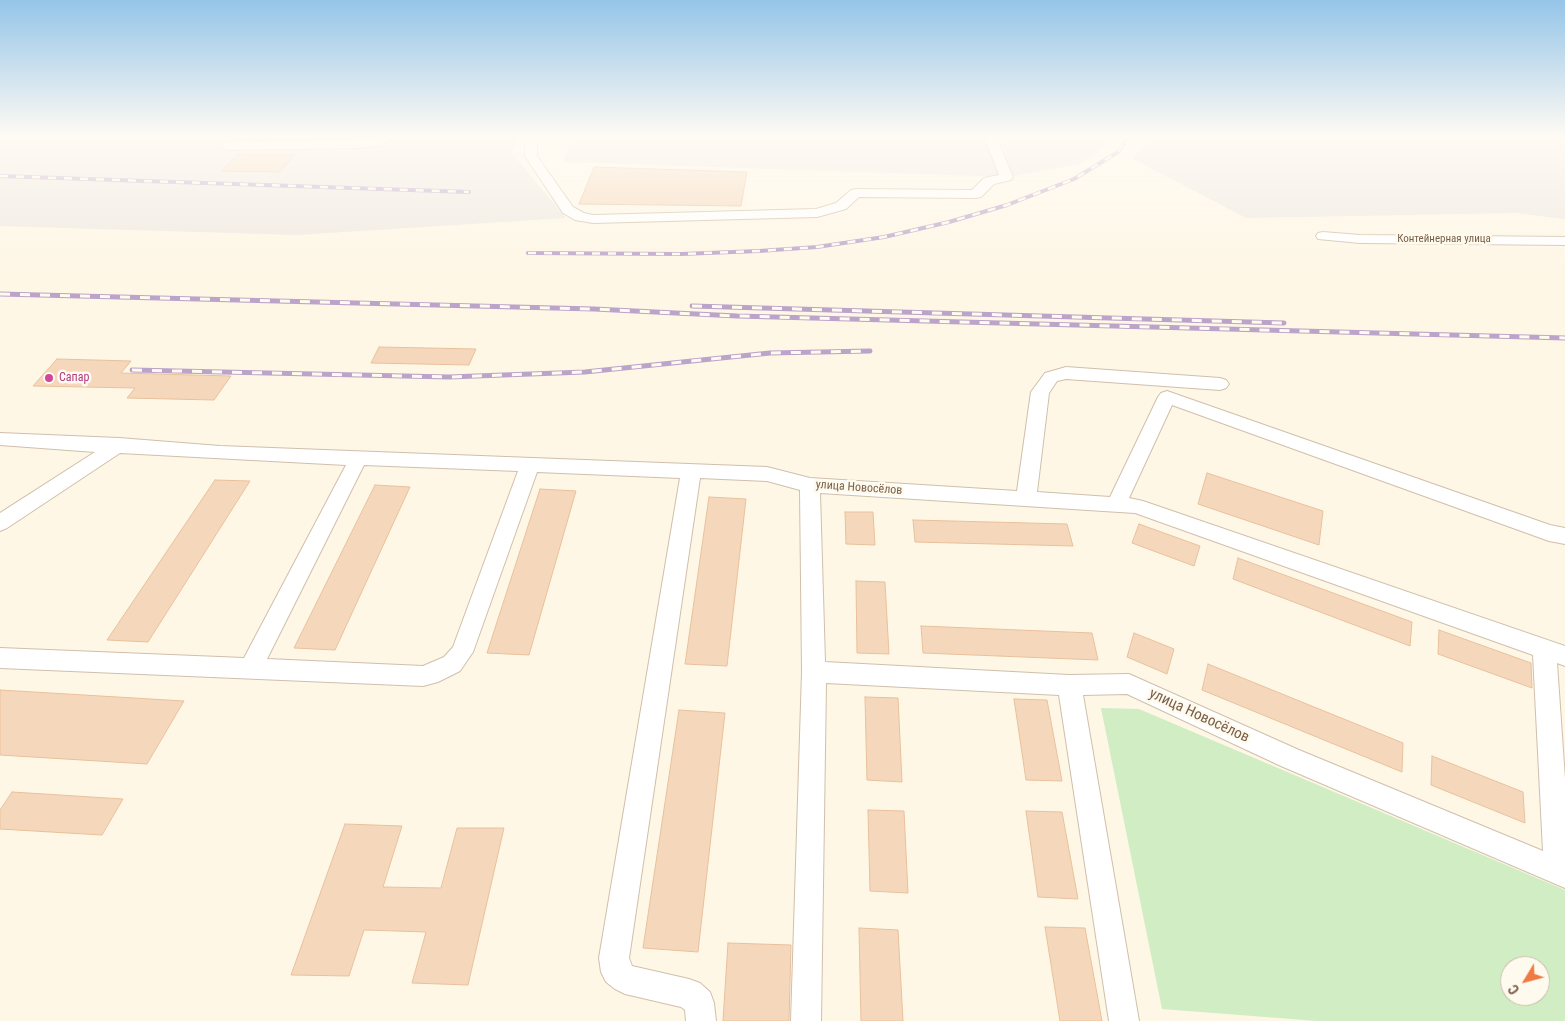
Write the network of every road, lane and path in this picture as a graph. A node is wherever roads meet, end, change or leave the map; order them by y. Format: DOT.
graph roads {
  1 [pos="550,184"];
  2 [pos="986,184"];
  3 [pos="1323,236"];
  4 [pos="1565,241"];
  5 [pos="1220,384"];
  6 [pos="0,439"];
  7 [pos="118,446"];
  8 [pos="359,457"];
  9 [pos="530,465"];
  10 [pos="691,472"];
  11 [pos="810,485"];
  12 [pos="1026,499"];
  13 [pos="1116,505"];
  14 [pos="0,523"];
  15 [pos="1565,536"];
  16 [pos="1554,652"];
  17 [pos="0,658"];
  18 [pos="250,669"];
  19 [pos="814,672"];
  20 [pos="1069,685"];
  21 [pos="1562,872"];
  22 [pos="701,1021"];
  23 [pos="806,1021"];
  24 [pos="1124,1021"];
  1 -- 2 [label="street"];
  3 -- 4 [label="street, Контейнерная улица"];
  5 -- 12 [label="street"];
  6 -- 7 [label="street, улица Новосёлов"];
  7 -- 8 [label="street, улица Новосёлов"];
  7 -- 14 [label="street"];
  8 -- 9 [label="street, улица Новосёлов"];
  8 -- 18 [label="street"];
  9 -- 10 [label="street, улица Новосёлов"];
  9 -- 18 [label="street"];
  10 -- 11 [label="street, улица Новосёлов"];
  10 -- 22 [label="street"];
  11 -- 12 [label="street, улица Новосёлов"];
  11 -- 19 [label="street"];
  12 -- 13 [label="street, улица Новосёлов"];
  13 -- 15 [label="street"];
  13 -- 16 [label="street, улица Новосёлов"];
  16 -- 21 [label="street, улица Новосёлов"];
  17 -- 18 [label="street"];
  19 -- 20 [label="street, улица Новосёлов"];
  19 -- 23 [label="street"];
  20 -- 21 [label="street, улица Новосёлов"];
  20 -- 24 [label="street"];
}
